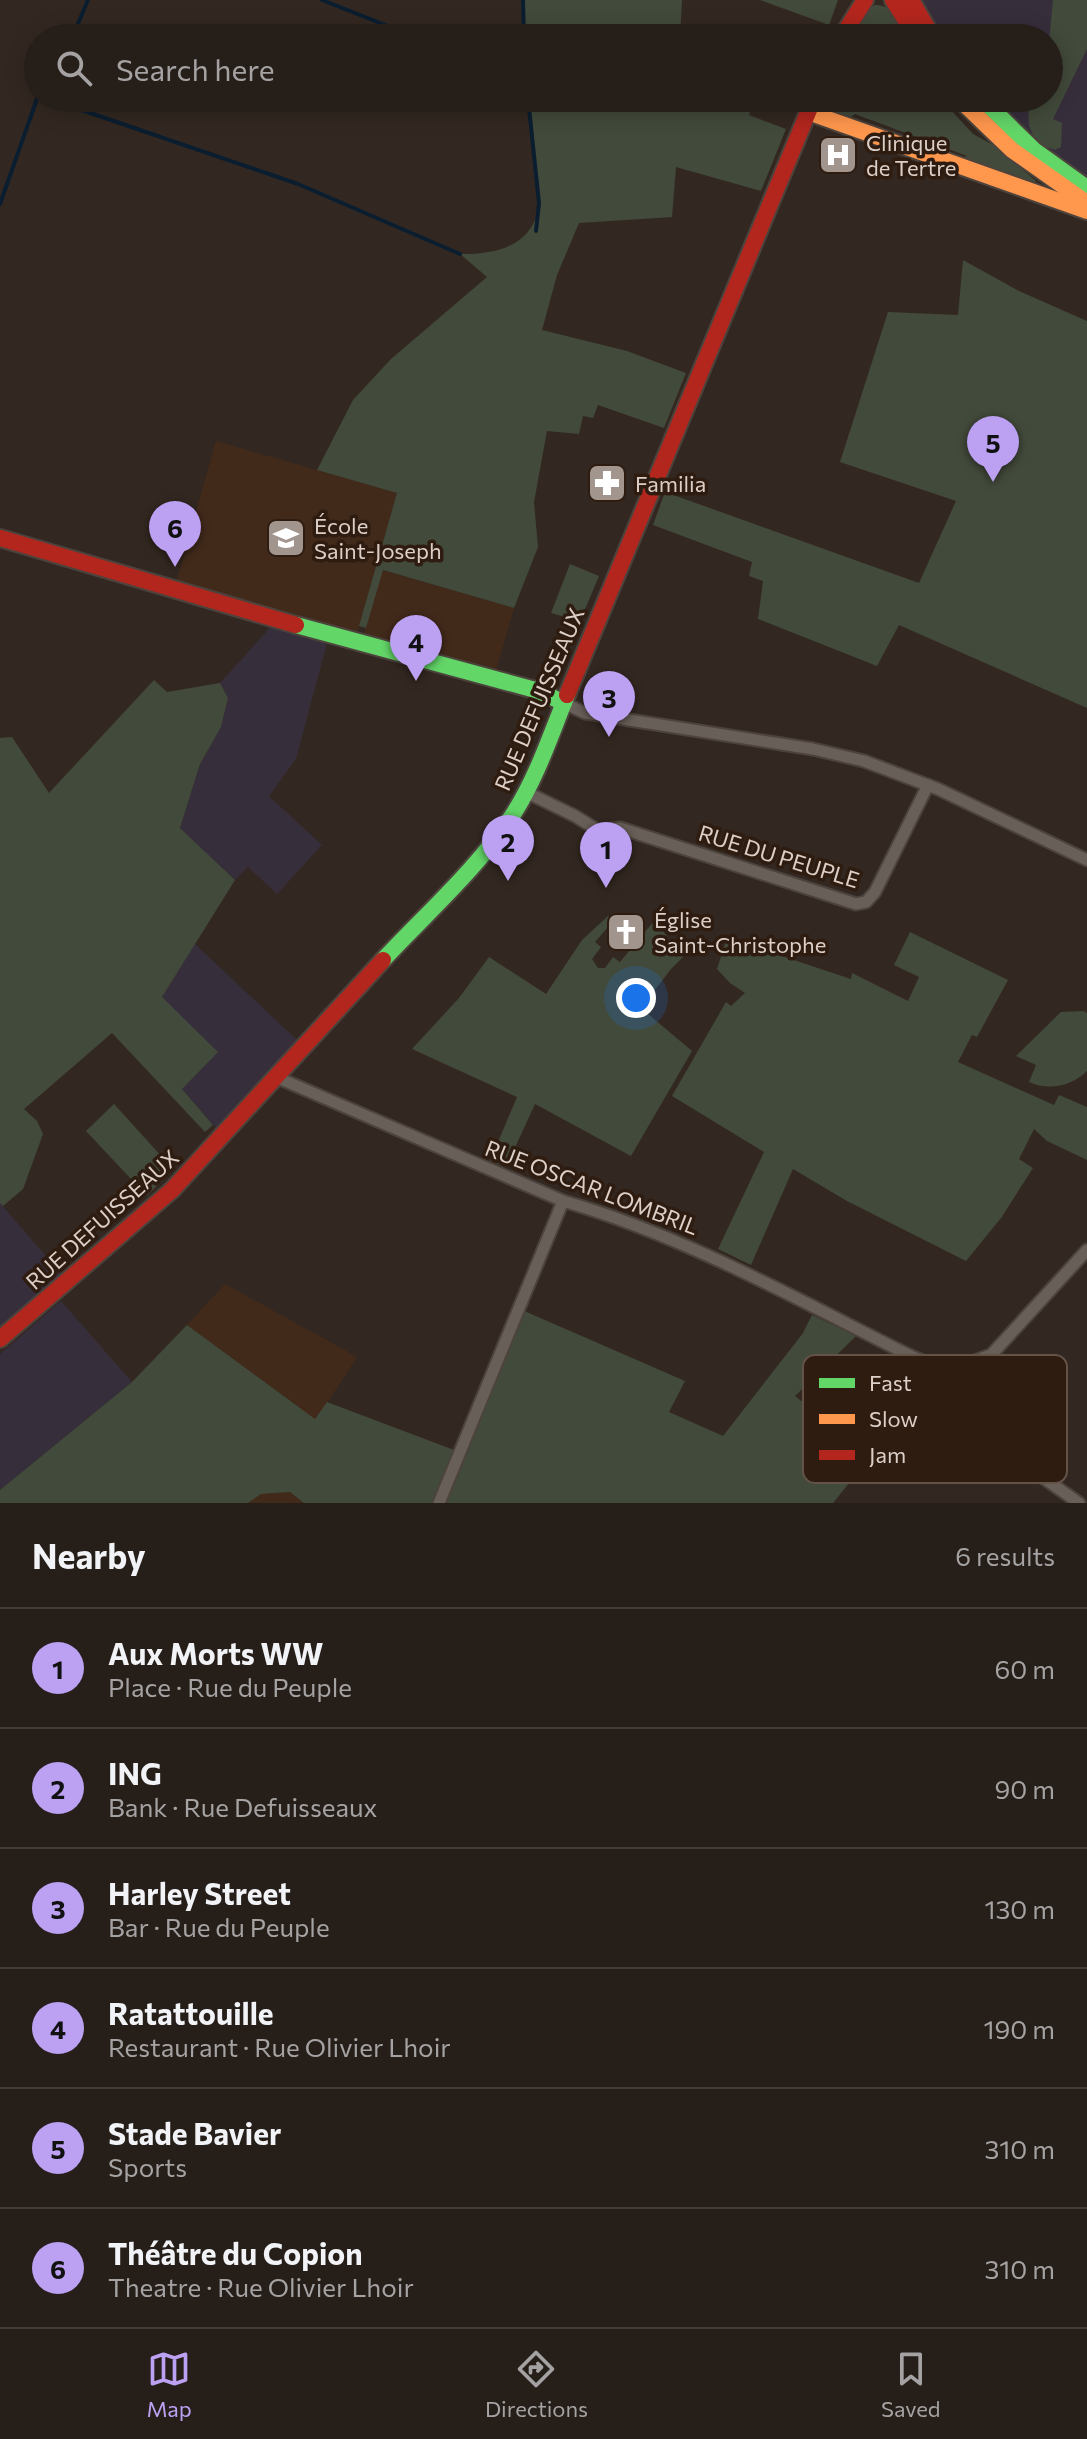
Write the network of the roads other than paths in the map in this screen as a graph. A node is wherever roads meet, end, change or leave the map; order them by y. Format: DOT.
graph roads {
  1 [pos="849,0"];
  2 [pos="865,0"];
  3 [pos="893,0"];
  4 [pos="911,0"];
  5 [pos="844,24"];
  6 [pos="849,24"];
  7 [pos="908,24"];
  8 [pos="925,24"];
  9 [pos="808,112"];
  10 [pos="829,112"];
  11 [pos="973,112"];
  12 [pos="995,112"];
  13 [pos="1087,188"];
  14 [pos="1087,203"];
  15 [pos="1087,211"];
  16 [pos="0,538"];
  17 [pos="564,703"];
  18 [pos="928,785"];
  19 [pos="526,792"];
  20 [pos="1087,860"];
  21 [pos="276,1077"];
  22 [pos="563,1201"];
  23 [pos="1087,1250"];
  24 [pos="0,1339"];
  25 [pos="890,1346"];
  26 [pos="992,1354"];
  27 [pos="899,1355"];
  28 [pos="912,1355"];
  29 [pos="1051,1483"];
  30 [pos="439,1503"];
  31 [pos="1079,1503"];
  1 -- 5 [label="main road"];
  2 -- 6 [label="main road"];
  3 -- 7 [label="main road"];
  4 -- 8 [label="main road"];
  9 -- 17 [label="main road, RUE DEFUISSEAUX"];
  10 -- 15 [label="main road"];
  11 -- 14 [label="main road"];
  12 -- 13 [label="main road"];
  16 -- 17 [label="main road"];
  17 -- 18 [label="street"];
  17 -- 19 [label="main road, RUE DEFUISSEAUX"];
  18 -- 19 [label="street, RUE DU PEUPLE"];
  18 -- 20 [label="street"];
  19 -- 21 [label="main road, RUE DEFUISSEAUX"];
  21 -- 22 [label="street, RUE OSCAR LOMBRIL"];
  21 -- 24 [label="main road, RUE DEFUISSEAUX"];
  22 -- 25 [label="street, RUE OSCAR LOMBRIL"];
  22 -- 30 [label="street"];
  23 -- 26 [label="street"];
  25 -- 27 [label="street, RUE OSCAR LOMBRIL"];
  25 -- 28 [label="street, RUE OSCAR LOMBRIL"];
  29 -- 31 [label="street"];
}
